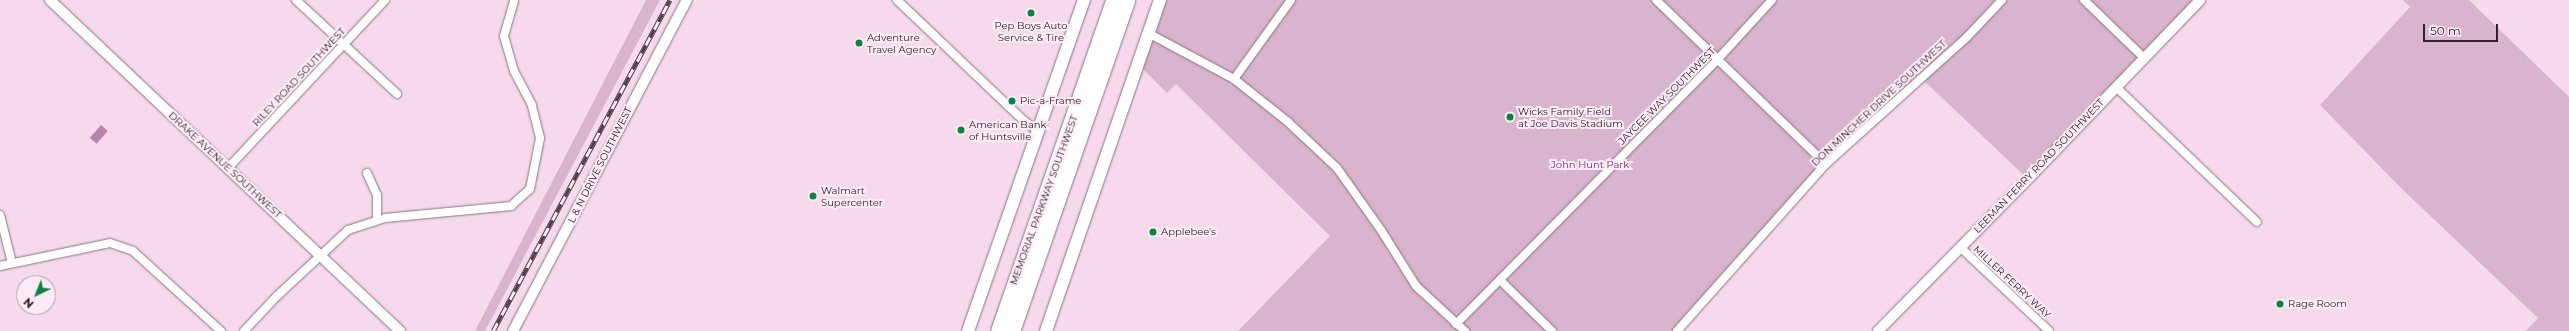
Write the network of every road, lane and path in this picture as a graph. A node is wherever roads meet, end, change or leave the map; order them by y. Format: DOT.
graph roads {
  1 [pos="50,0"];
  2 [pos="296,0"];
  3 [pos="385,0"];
  4 [pos="514,0"];
  5 [pos="687,0"];
  6 [pos="896,0"];
  7 [pos="1113,0"];
  8 [pos="1127,0"];
  9 [pos="1160,0"];
  10 [pos="1290,0"];
  11 [pos="1656,0"];
  12 [pos="1772,0"];
  13 [pos="2002,0"];
  14 [pos="2084,0"];
  15 [pos="2200,0"];
  16 [pos="1081,2"];
  17 [pos="1148,34"];
  18 [pos="343,44"];
  19 [pos="2144,58"];
  20 [pos="1717,60"];
  21 [pos="1234,79"];
  22 [pos="2116,87"];
  23 [pos="397,94"];
  24 [pos="1038,131"];
  25 [pos="1826,164"];
  26 [pos="228,168"];
  27 [pos="367,173"];
  28 [pos="0,215"];
  29 [pos="377,220"];
  30 [pos="2257,222"];
  31 [pos="1960,247"];
  32 [pos="321,255"];
  33 [pos="12,263"];
  34 [pos="0,266"];
  35 [pos="1500,280"];
  36 [pos="1456,324"];
  37 [pos="221,331"];
  38 [pos="244,331"];
  39 [pos="400,331"];
  40 [pos="513,331"];
  41 [pos="968,331"];
  42 [pos="998,331"];
  43 [pos="1012,331"];
  44 [pos="1046,331"];
  45 [pos="1465,331"];
  46 [pos="1552,331"];
  47 [pos="1677,331"];
  48 [pos="1878,331"];
  49 [pos="2049,331"];
  1 -- 26 [label="street, DRAKE AVENUE SOUTHWEST"];
  2 -- 18 [label="street"];
  3 -- 18 [label="street, RILEY ROAD SOUTHWEST"];
  4 -- 29 [label="street"];
  5 -- 40 [label="street, L & N DRIVE SOUTHWEST"];
  6 -- 24 [label="street"];
  7 -- 42 [label="highway, MEMORIAL PARKWAY SOUTHWEST"];
  8 -- 43 [label="highway, MEMORIAL PARKWAY SOUTHWEST"];
  9 -- 17 [label="main road"];
  10 -- 21 [label="street"];
  11 -- 20 [label="street"];
  12 -- 20 [label="street, JAYCEE WAY SOUTHWEST"];
  13 -- 25 [label="street, DON MINCHER DRIVE SOUTHWEST"];
  14 -- 19 [label="street"];
  15 -- 19 [label="street, LEEMAN FERRY ROAD SOUTHWEST"];
  16 -- 24 [label="main road"];
  17 -- 21 [label="street"];
  17 -- 44 [label="main road"];
  18 -- 23 [label="street"];
  18 -- 26 [label="street, RILEY ROAD SOUTHWEST"];
  19 -- 22 [label="street, LEEMAN FERRY ROAD SOUTHWEST"];
  20 -- 25 [label="street"];
  20 -- 35 [label="street, JAYCEE WAY SOUTHWEST"];
  21 -- 36 [label="street"];
  22 -- 30 [label="street"];
  22 -- 31 [label="street, LEEMAN FERRY ROAD SOUTHWEST"];
  24 -- 41 [label="main road"];
  25 -- 47 [label="street, DON MINCHER DRIVE SOUTHWEST"];
  26 -- 32 [label="street, DRAKE AVENUE SOUTHWEST"];
  27 -- 29 [label="street"];
  28 -- 33 [label="street"];
  29 -- 32 [label="street"];
  31 -- 48 [label="street, LEEMAN FERRY ROAD SOUTHWEST"];
  31 -- 49 [label="street, MILLER FERRY WAY"];
  32 -- 38 [label="street"];
  32 -- 39 [label="street, DRAKE AVENUE SOUTHWEST"];
  33 -- 34 [label="street"];
  33 -- 37 [label="street"];
  35 -- 36 [label="street, JAYCEE WAY SOUTHWEST"];
  35 -- 46 [label="street"];
  36 -- 45 [label="street"];
}
